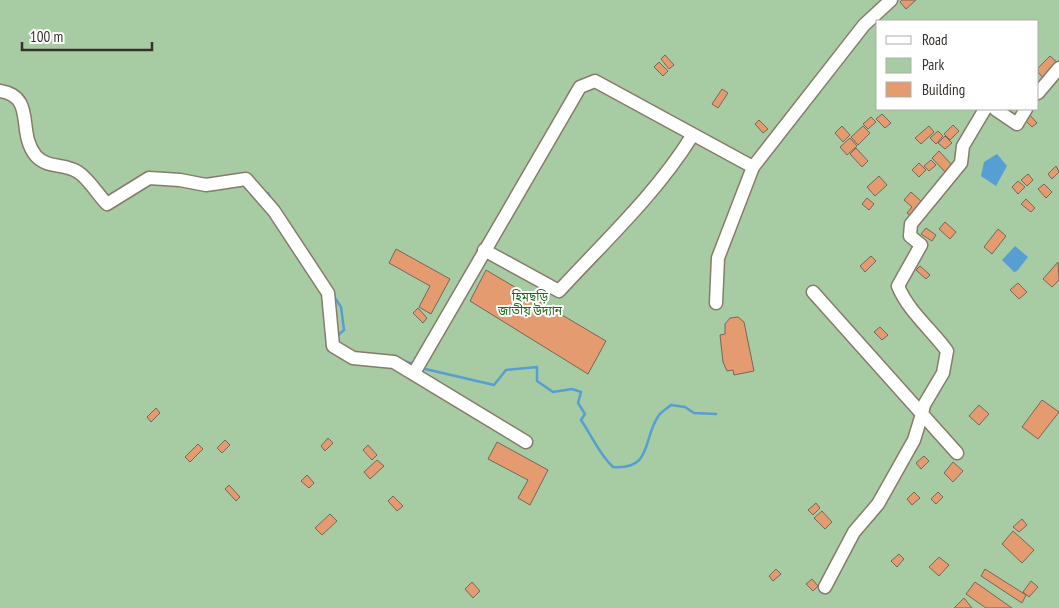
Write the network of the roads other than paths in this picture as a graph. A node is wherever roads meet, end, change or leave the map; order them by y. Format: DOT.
graph roads {
  1 [pos="891,0"];
  2 [pos="1059,68"];
  3 [pos="0,91"];
  4 [pos="1039,91"];
  5 [pos="984,110"];
  6 [pos="996,110"];
  7 [pos="1025,110"];
  8 [pos="692,136"];
  9 [pos="752,167"];
  10 [pos="484,250"];
  11 [pos="813,292"];
  12 [pos="716,303"];
  13 [pos="417,367"];
  14 [pos="922,414"];
  15 [pos="526,442"];
  16 [pos="957,454"];
  17 [pos="826,587"];
  1 -- 9 [label="street"];
  2 -- 4 [label="street"];
  3 -- 13 [label="street"];
  5 -- 14 [label="street"];
  6 -- 7 [label="street"];
  8 -- 9 [label="street"];
  8 -- 10 [label="street"];
  8 -- 10 [label="street"];
  9 -- 12 [label="street"];
  10 -- 13 [label="street"];
  11 -- 14 [label="street"];
  13 -- 15 [label="street"];
  14 -- 16 [label="street"];
  14 -- 17 [label="street"];
}
